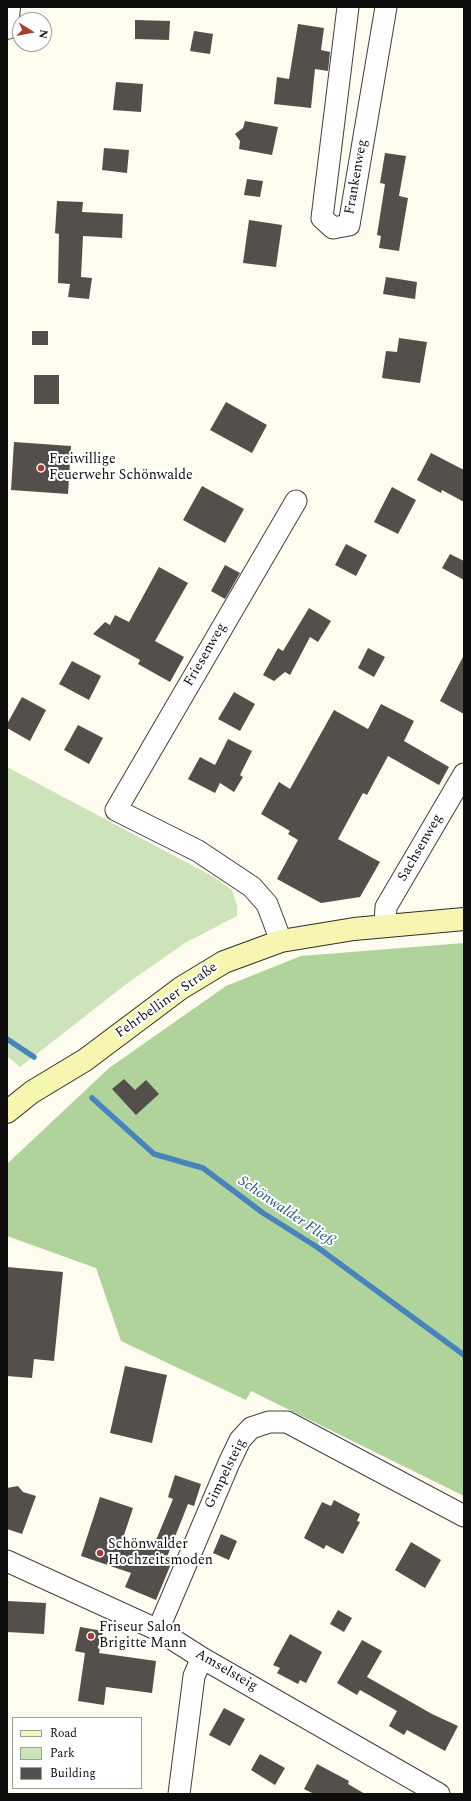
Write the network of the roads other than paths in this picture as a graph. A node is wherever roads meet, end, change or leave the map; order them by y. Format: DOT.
graph roads {
  1 [pos="9,7"];
  2 [pos="348,7"];
  3 [pos="386,7"];
  4 [pos="7,28"];
  5 [pos="296,501"];
  6 [pos="464,774"];
  7 [pos="464,919"];
  8 [pos="385,925"];
  9 [pos="282,941"];
  10 [pos="7,1112"];
  11 [pos="464,1516"];
  12 [pos="7,1561"];
  13 [pos="158,1630"];
  14 [pos="202,1658"];
  15 [pos="179,1794"];
  16 [pos="440,1794"];
  1 -- 4 [label="street"];
  2 -- 3 [label="street, Frankenweg"];
  5 -- 9 [label="street, Friesenweg"];
  6 -- 8 [label="street, Sachsenweg"];
  7 -- 8 [label="main road, Fehrbelliner Straße"];
  8 -- 9 [label="main road, Fehrbelliner Straße"];
  9 -- 10 [label="main road, Fehrbelliner Straße"];
  11 -- 13 [label="street, Gimpelsteig"];
  12 -- 13 [label="street, Amselsteig"];
  13 -- 14 [label="street, Amselsteig"];
  14 -- 15 [label="street"];
  14 -- 16 [label="street, Amselsteig"];
}
